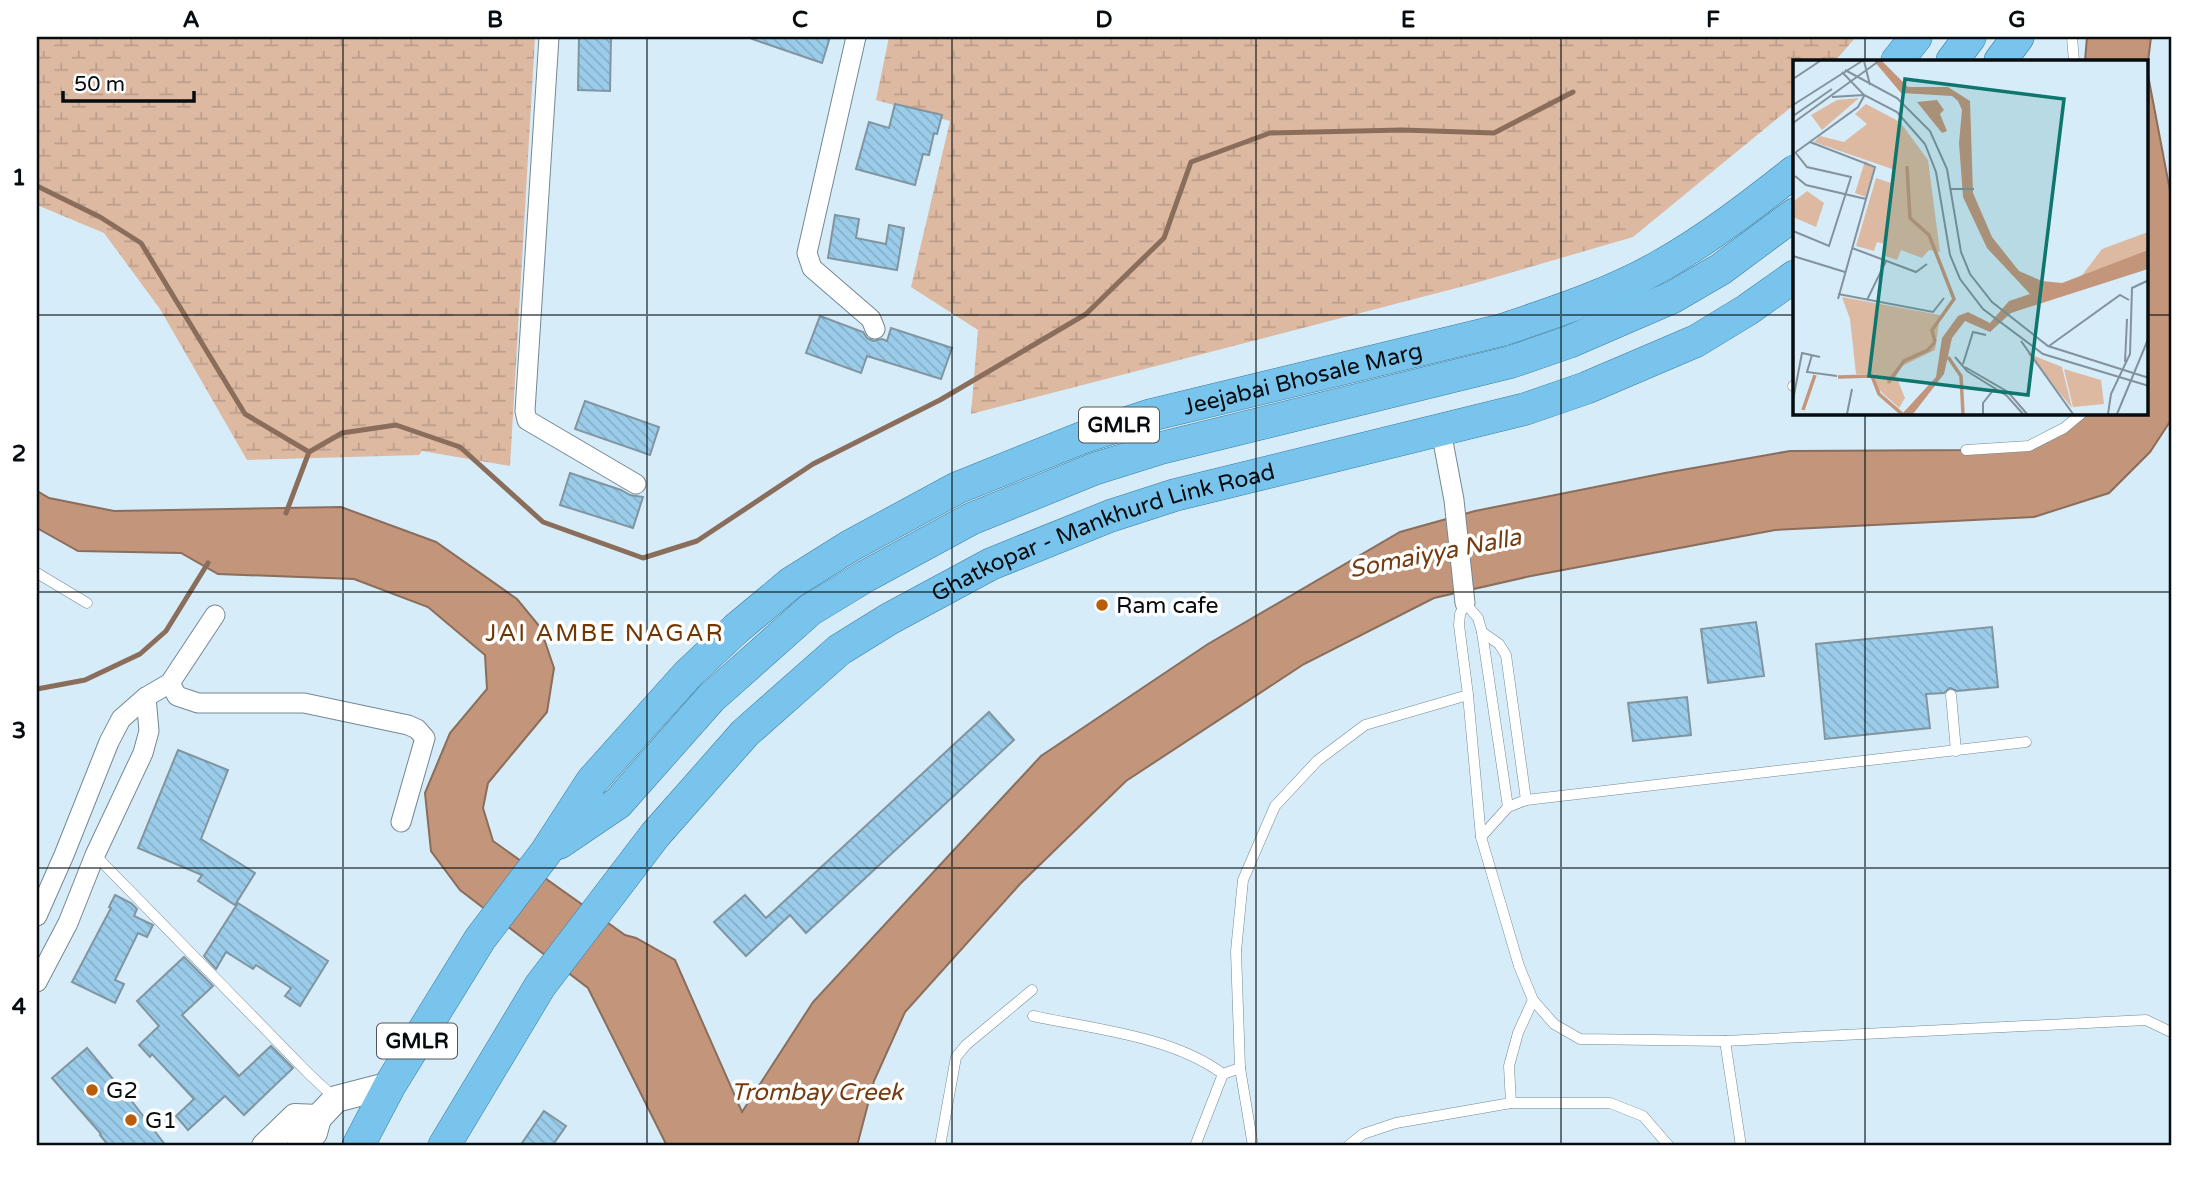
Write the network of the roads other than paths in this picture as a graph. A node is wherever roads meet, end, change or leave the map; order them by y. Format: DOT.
graph roads {
  1 [pos="549,37"];
  2 [pos="856,37"];
  3 [pos="1916,37"];
  4 [pos="1970,37"];
  5 [pos="2018,37"];
  6 [pos="2072,37"];
  7 [pos="1898,60"];
  8 [pos="1953,60"];
  9 [pos="2001,60"];
  10 [pos="2074,60"];
  11 [pos="1793,173"];
  12 [pos="1793,215"];
  13 [pos="1793,277"];
  14 [pos="875,329"];
  15 [pos="2080,415"];
  16 [pos="1441,431"];
  17 [pos="1966,450"];
  18 [pos="636,484"];
  19 [pos="37,573"];
  20 [pos="1465,599"];
  21 [pos="88,603"];
  22 [pos="215,615"];
  23 [pos="1482,632"];
  24 [pos="170,683"];
  25 [pos="1468,695"];
  26 [pos="1951,695"];
  27 [pos="146,697"];
  28 [pos="2026,743"];
  29 [pos="1956,751"];
  30 [pos="1526,800"];
  31 [pos="1508,807"];
  32 [pos="401,822"];
  33 [pos="72,835"];
  34 [pos="1481,837"];
  35 [pos="546,852"];
  36 [pos="95,855"];
  37 [pos="37,916"];
  38 [pos="44,951"];
  39 [pos="37,982"];
  40 [pos="1032,990"];
  41 [pos="1534,1000"];
  42 [pos="1032,1016"];
  43 [pos="2171,1032"];
  44 [pos="1725,1041"];
  45 [pos="1240,1068"];
  46 [pos="1223,1074"];
  47 [pos="390,1085"];
  48 [pos="337,1099"];
  49 [pos="1511,1103"];
  50 [pos="318,1118"];
  51 [pos="265,1146"];
  52 [pos="300,1146"];
  53 [pos="358,1146"];
  54 [pos="444,1146"];
  55 [pos="940,1146"];
  56 [pos="1195,1146"];
  57 [pos="1253,1146"];
  58 [pos="1348,1146"];
  59 [pos="1669,1146"];
  60 [pos="1741,1146"];
  1 -- 18 [label="street"];
  2 -- 14 [label="street"];
  3 -- 7 [label="highway"];
  4 -- 8 [label="highway"];
  5 -- 9 [label="highway"];
  6 -- 10 [label="lane"];
  11 -- 35 [label="highway, Jeejabai Bhosale Marg / GMLR"];
  12 -- 35 [label="highway"];
  13 -- 16 [label="highway, Ghatkopar - Mankhurd Link Road / GMLR"];
  15 -- 17 [label="lane"];
  16 -- 20 [label="street"];
  16 -- 54 [label="highway, Ghatkopar - Mankhurd Link Road / GMLR"];
  19 -- 21 [label="lane"];
  20 -- 23 [label="lane"];
  20 -- 25 [label="lane"];
  22 -- 24 [label="street"];
  23 -- 30 [label="lane"];
  23 -- 31 [label="lane"];
  24 -- 27 [label="street"];
  24 -- 32 [label="street"];
  25 -- 34 [label="lane"];
  25 -- 45 [label="lane"];
  26 -- 29 [label="lane"];
  27 -- 33 [label="street"];
  27 -- 36 [label="street"];
  28 -- 29 [label="lane"];
  29 -- 30 [label="lane"];
  30 -- 31 [label="lane"];
  31 -- 34 [label="lane"];
  33 -- 36 [label="street"];
  33 -- 37 [label="street"];
  34 -- 41 [label="lane"];
  35 -- 47 [label="highway, GMLR"];
  36 -- 38 [label="street"];
  36 -- 48 [label="lane"];
  38 -- 39 [label="street"];
  40 -- 55 [label="lane"];
  41 -- 44 [label="lane"];
  41 -- 49 [label="lane"];
  42 -- 46 [label="lane"];
  43 -- 44 [label="lane"];
  44 -- 60 [label="lane"];
  45 -- 46 [label="lane"];
  45 -- 57 [label="lane"];
  46 -- 56 [label="lane"];
  47 -- 48 [label="main road"];
  47 -- 53 [label="highway, GMLR"];
  48 -- 50 [label="main road"];
  49 -- 58 [label="lane"];
  49 -- 59 [label="lane"];
  50 -- 51 [label="main road"];
  50 -- 52 [label="main road"];
}
